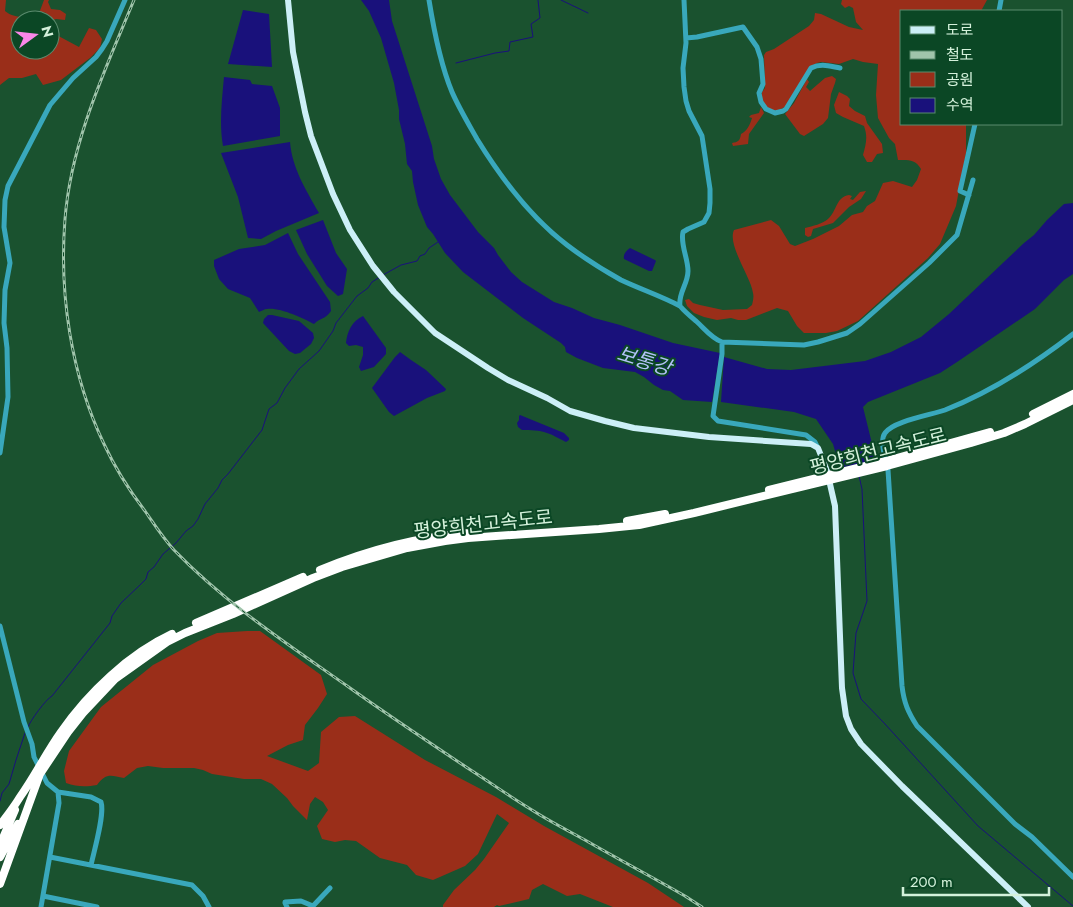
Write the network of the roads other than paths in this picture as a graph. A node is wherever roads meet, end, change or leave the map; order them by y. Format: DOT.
graph roads {
  1 [pos="124,0"];
  2 [pos="288,0"];
  3 [pos="429,0"];
  4 [pos="684,0"];
  5 [pos="686,38"];
  6 [pos="840,68"];
  7 [pos="975,125"];
  8 [pos="973,180"];
  9 [pos="969,195"];
  10 [pos="680,306"];
  11 [pos="1073,334"];
  12 [pos="722,342"];
  13 [pos="1073,394"];
  14 [pos="1073,400"];
  15 [pos="818,448"];
  16 [pos="0,453"];
  17 [pos="885,464"];
  18 [pos="831,477"];
  19 [pos="0,626"];
  20 [pos="40,770"];
  21 [pos="58,792"];
  22 [pos="21,796"];
  23 [pos="30,804"];
  24 [pos="0,825"];
  25 [pos="0,845"];
  26 [pos="0,857"];
  27 [pos="50,857"];
  28 [pos="90,865"];
  29 [pos="1073,878"];
  30 [pos="0,884"];
  31 [pos="330,888"];
  32 [pos="43,896"];
  33 [pos="41,907"];
  34 [pos="97,907"];
  35 [pos="209,907"];
  36 [pos="287,907"];
  37 [pos="1028,907"];
  1 -- 16 [label="street"];
  2 -- 15 [label="main road"];
  3 -- 10 [label="street"];
  4 -- 5 [label="street"];
  5 -- 6 [label="street"];
  5 -- 10 [label="street"];
  7 -- 9 [label="street"];
  8 -- 9 [label="street"];
  9 -- 12 [label="street"];
  10 -- 12 [label="street"];
  11 -- 17 [label="street"];
  12 -- 15 [label="street"];
  13 -- 17 [label="highway, 평양희천고속도로"];
  14 -- 17 [label="highway, 평양희천고속도로"];
  15 -- 18 [label="main road"];
  17 -- 18 [label="highway, 평양희천고속도로"];
  17 -- 29 [label="street"];
  18 -- 20 [label="highway, 평양희천고속도로"];
  18 -- 37 [label="main road"];
  19 -- 20 [label="street"];
  20 -- 21 [label="street"];
  20 -- 22 [label="highway, 평양희천고속도로"];
  20 -- 23 [label="highway, 평양희천고속도로"];
  21 -- 27 [label="street"];
  21 -- 28 [label="street"];
  22 -- 24 [label="highway, 평양희천고속도로"];
  22 -- 25 [label="highway"];
  23 -- 26 [label="highway"];
  23 -- 30 [label="highway, 평양희천고속도로"];
  27 -- 28 [label="street"];
  27 -- 32 [label="street"];
  28 -- 35 [label="street"];
  31 -- 36 [label="street"];
  32 -- 33 [label="street"];
  32 -- 34 [label="street"];
}
